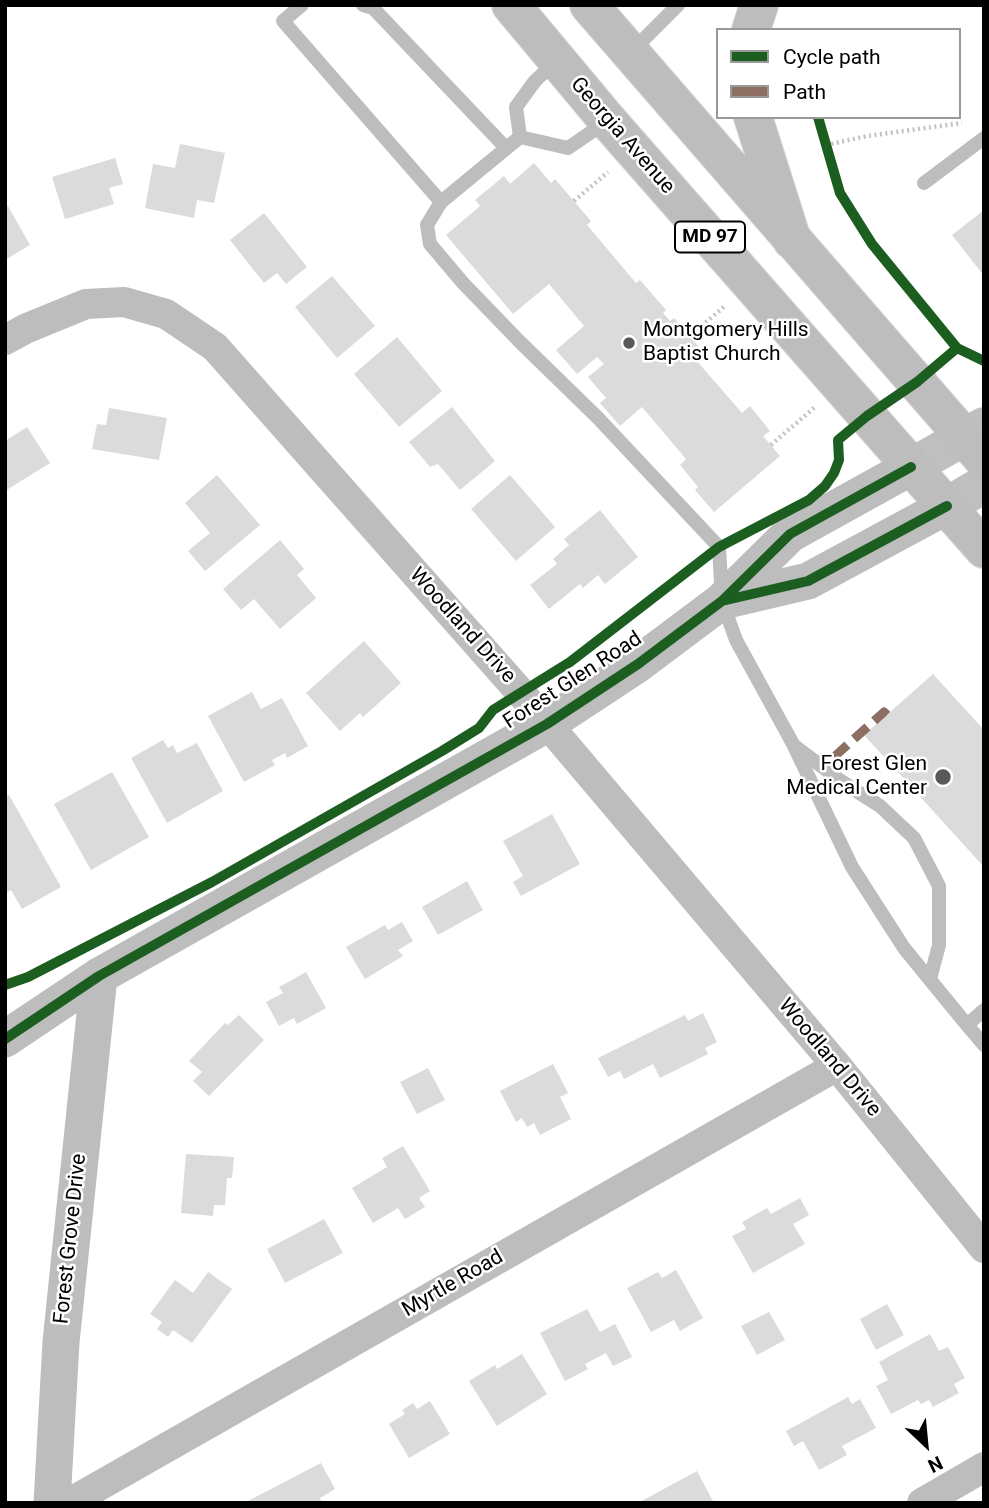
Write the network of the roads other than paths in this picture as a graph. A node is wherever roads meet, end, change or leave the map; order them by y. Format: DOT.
graph roads {
  1 [pos="302,5"];
  2 [pos="363,5"];
  3 [pos="511,5"];
  4 [pos="589,5"];
  5 [pos="678,5"];
  6 [pos="759,5"];
  7 [pos="752,28"];
  8 [pos="630,52"];
  9 [pos="557,60"];
  10 [pos="754,119"];
  11 [pos="608,121"];
  12 [pos="520,137"];
  13 [pos="984,138"];
  14 [pos="506,148"];
  15 [pos="924,183"];
  16 [pos="441,202"];
  17 [pos="792,240"];
  18 [pos="5,340"];
  19 [pos="977,441"];
  20 [pos="911,467"];
  21 [pos="984,484"];
  22 [pos="947,506"];
  23 [pos="984,549"];
  24 [pos="722,601"];
  25 [pos="547,724"];
  26 [pos="793,744"];
  27 [pos="99,976"];
  28 [pos="930,979"];
  29 [pos="984,1010"];
  30 [pos="967,1025"];
  31 [pos="5,1039"];
  32 [pos="984,1045"];
  33 [pos="837,1066"];
  34 [pos="984,1248"];
  35 [pos="984,1467"];
  36 [pos="52,1503"];
  37 [pos="69,1503"];
  38 [pos="922,1503"];
  1 -- 16 [label="lane"];
  2 -- 14 [label="lane"];
  3 -- 9 [label="main road, Georgia Avenue / MD 97"];
  4 -- 8 [label="main road, MD 97"];
  5 -- 8 [label="lane"];
  6 -- 7 [label="main road"];
  8 -- 17 [label="main road, MD 97"];
  9 -- 11 [label="main road, Georgia Avenue / MD 97"];
  9 -- 12 [label="lane"];
  10 -- 17 [label="main road"];
  11 -- 12 [label="lane"];
  11 -- 20 [label="main road, Georgia Avenue / MD 97"];
  12 -- 14 [label="lane"];
  13 -- 15 [label="lane"];
  14 -- 16 [label="lane"];
  16 -- 24 [label="lane"];
  17 -- 19 [label="main road, MD 97"];
  18 -- 25 [label="street, Woodland Drive"];
  19 -- 20 [label="main road, Forest Glen Road"];
  20 -- 22 [label="main road, Georgia Avenue / MD 97"];
  20 -- 24 [label="street, Forest Glen Road"];
  21 -- 22 [label="main road, Forest Glen Road"];
  22 -- 23 [label="main road, Georgia Avenue / MD 97"];
  22 -- 24 [label="street, Forest Glen Road"];
  24 -- 25 [label="street, Forest Glen Road"];
  24 -- 26 [label="lane"];
  25 -- 27 [label="street, Forest Glen Road"];
  25 -- 33 [label="street, Woodland Drive"];
  26 -- 28 [label="lane"];
  26 -- 28 [label="lane"];
  27 -- 31 [label="street, Forest Glen Road"];
  27 -- 36 [label="street, Forest Grove Drive"];
  28 -- 30 [label="lane"];
  29 -- 30 [label="lane"];
  30 -- 32 [label="lane"];
  33 -- 34 [label="street, Woodland Drive"];
  33 -- 37 [label="street, Myrtle Road"];
  35 -- 38 [label="street"];
}
